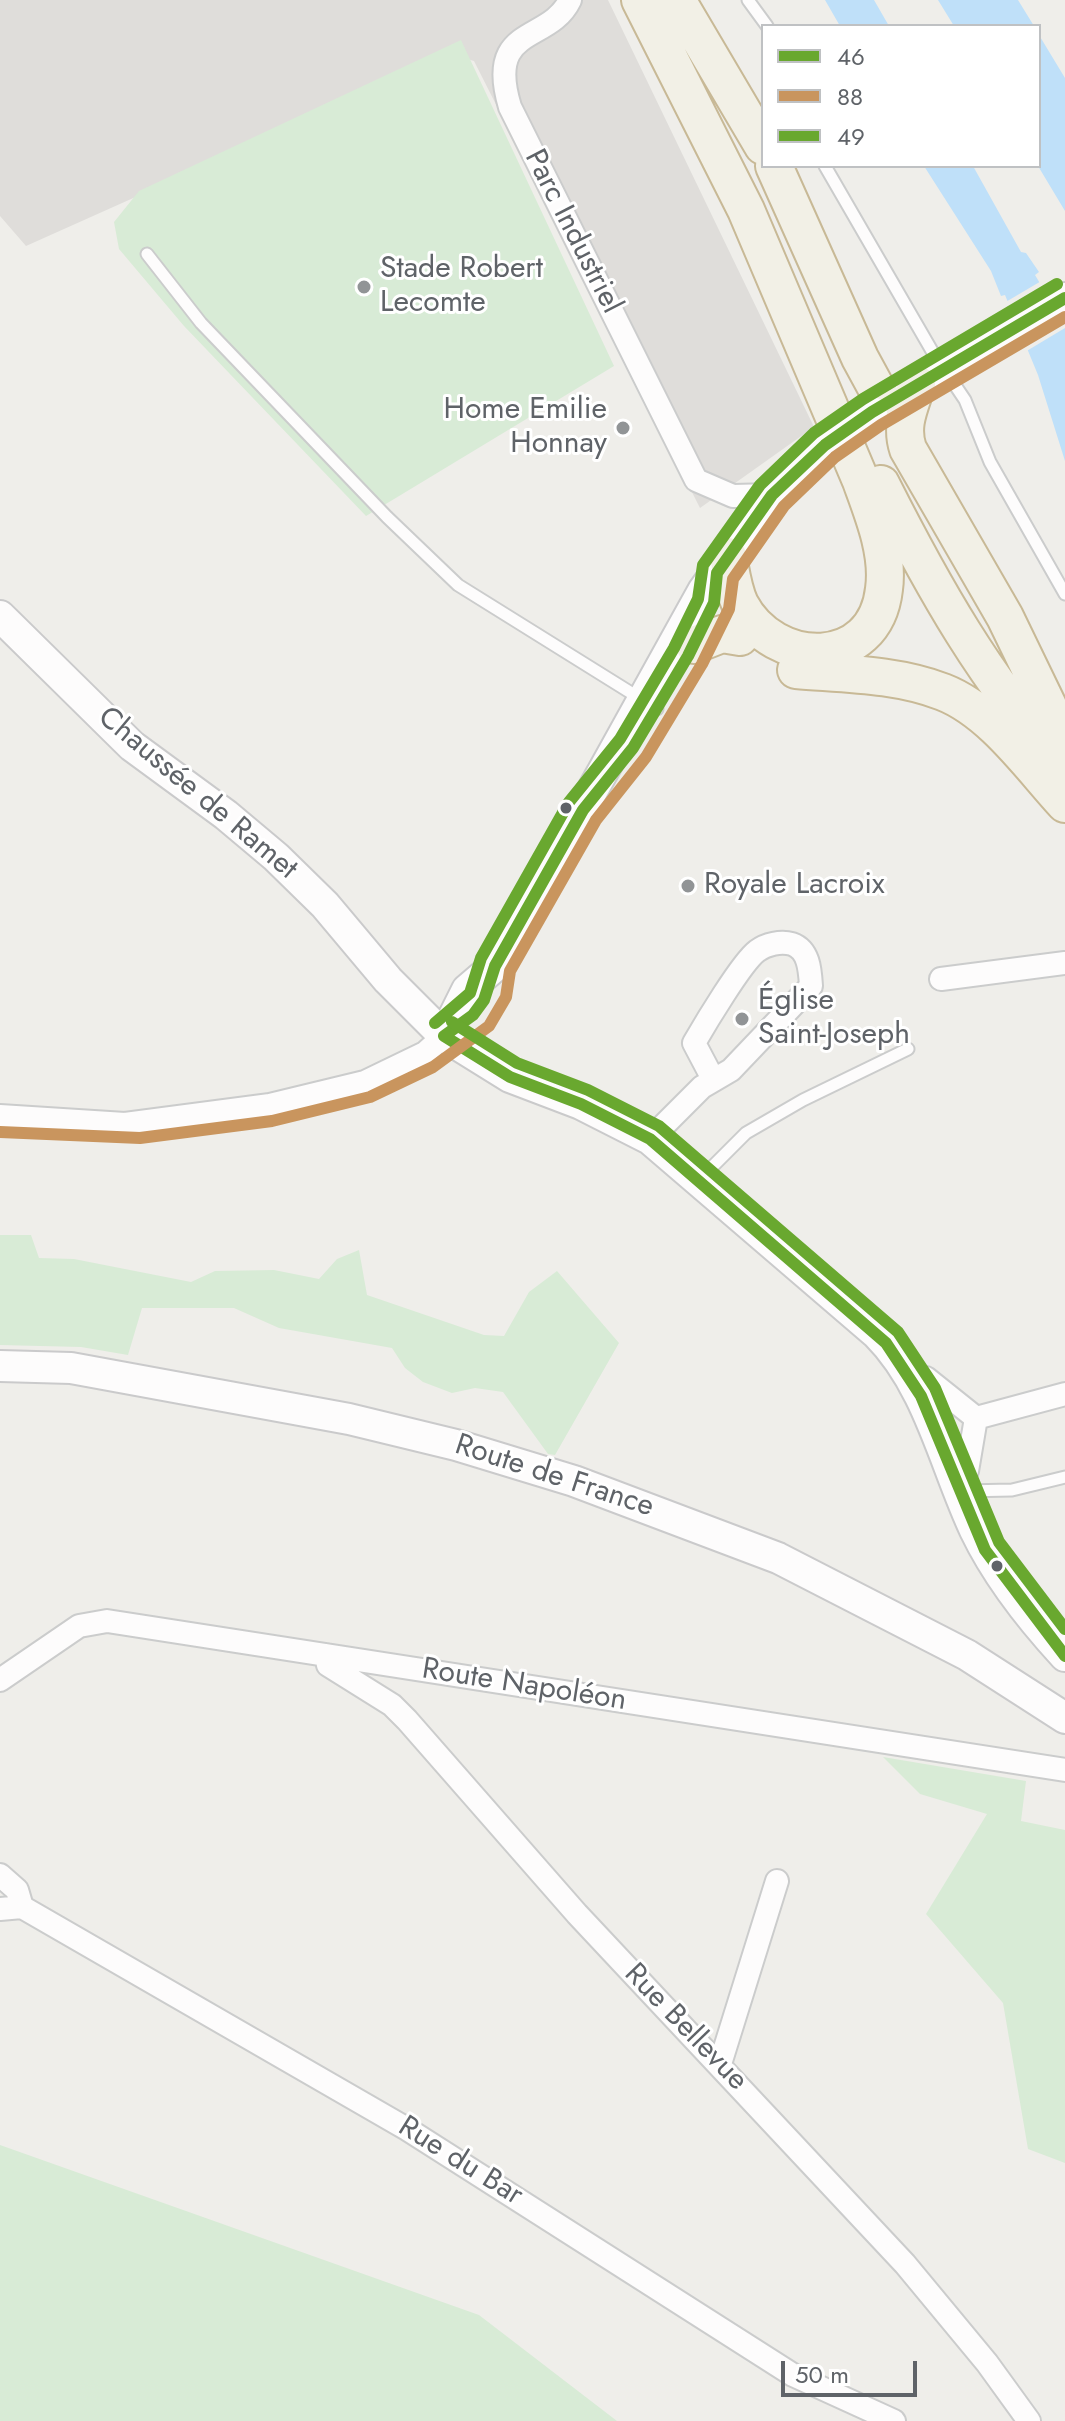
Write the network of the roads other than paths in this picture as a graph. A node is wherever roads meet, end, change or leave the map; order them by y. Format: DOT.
graph roads {
  1 [pos="570,0"];
  2 [pos="640,0"];
  3 [pos="660,0"];
  4 [pos="677,0"];
  5 [pos="748,0"];
  6 [pos="766,24"];
  7 [pos="761,143"];
  8 [pos="775,168"];
  9 [pos="826,168"];
  10 [pos="147,254"];
  11 [pos="1065,298"];
  12 [pos="930,377"];
  13 [pos="878,408"];
  14 [pos="861,481"];
  15 [pos="772,495"];
  16 [pos="722,564"];
  17 [pos="1065,594"];
  18 [pos="0,616"];
  19 [pos="740,637"];
  20 [pos="694,645"];
  21 [pos="650,705"];
  22 [pos="1065,741"];
  23 [pos="1065,767"];
  24 [pos="1065,803"];
  25 [pos="1065,963"];
  26 [pos="941,979"];
  27 [pos="444,1036"];
  28 [pos="908,1049"];
  29 [pos="713,1079"];
  30 [pos="0,1116"];
  31 [pos="650,1139"];
  32 [pos="700,1179"];
  33 [pos="0,1366"];
  34 [pos="911,1378"];
  35 [pos="1065,1394"];
  36 [pos="976,1418"];
  37 [pos="1065,1477"];
  38 [pos="956,1487"];
  39 [pos="326,1655"];
  40 [pos="1065,1656"];
  41 [pos="0,1680"];
  42 [pos="1065,1718"];
  43 [pos="1065,1770"];
  44 [pos="0,1875"];
  45 [pos="777,1881"];
  46 [pos="11,1908"];
  47 [pos="720,2064"];
  48 [pos="894,2421"];
  49 [pos="1029,2421"];
  1 -- 15 [label="street, Parc Industriel"];
  2 -- 14 [label="highway"];
  3 -- 23 [label="highway"];
  4 -- 7 [label="highway"];
  5 -- 6 [label="lane"];
  8 -- 13 [label="highway"];
  9 -- 12 [label="lane"];
  10 -- 21 [label="lane"];
  11 -- 12 [label="main road"];
  12 -- 13 [label="main road"];
  12 -- 17 [label="lane"];
  12 -- 22 [label="highway"];
  13 -- 15 [label="main road, bridge"];
  14 -- 16 [label="highway"];
  14 -- 24 [label="highway"];
  15 -- 16 [label="main road"];
  16 -- 19 [label="highway"];
  16 -- 20 [label="main road"];
  16 -- 21 [label="main road"];
  18 -- 27 [label="main road, Chaussée de Ramet"];
  19 -- 20 [label="highway"];
  19 -- 24 [label="highway"];
  20 -- 21 [label="main road"];
  21 -- 27 [label="main road"];
  25 -- 26 [label="street"];
  27 -- 30 [label="street"];
  27 -- 31 [label="main road, Chaussée de Ramet"];
  28 -- 32 [label="lane"];
  29 -- 29 [label="street"];
  29 -- 31 [label="street"];
  31 -- 32 [label="main road, Chaussée de Ramet"];
  32 -- 34 [label="main road, Chaussée de Ramet"];
  33 -- 42 [label="main road, Route de France"];
  34 -- 36 [label="street"];
  34 -- 38 [label="main road, Chaussée de Ramet"];
  35 -- 36 [label="street"];
  36 -- 38 [label="street"];
  37 -- 38 [label="lane"];
  38 -- 40 [label="main road, Chaussée de Ramet"];
  39 -- 41 [label="street, Route Napoléon"];
  39 -- 43 [label="street, Route Napoléon"];
  39 -- 47 [label="street, Rue Bellevue"];
  44 -- 46 [label="street, Rue du Bar"];
  45 -- 47 [label="street"];
  46 -- 48 [label="street, Rue du Bar"];
  47 -- 49 [label="street, Rue Bellevue"];
}
